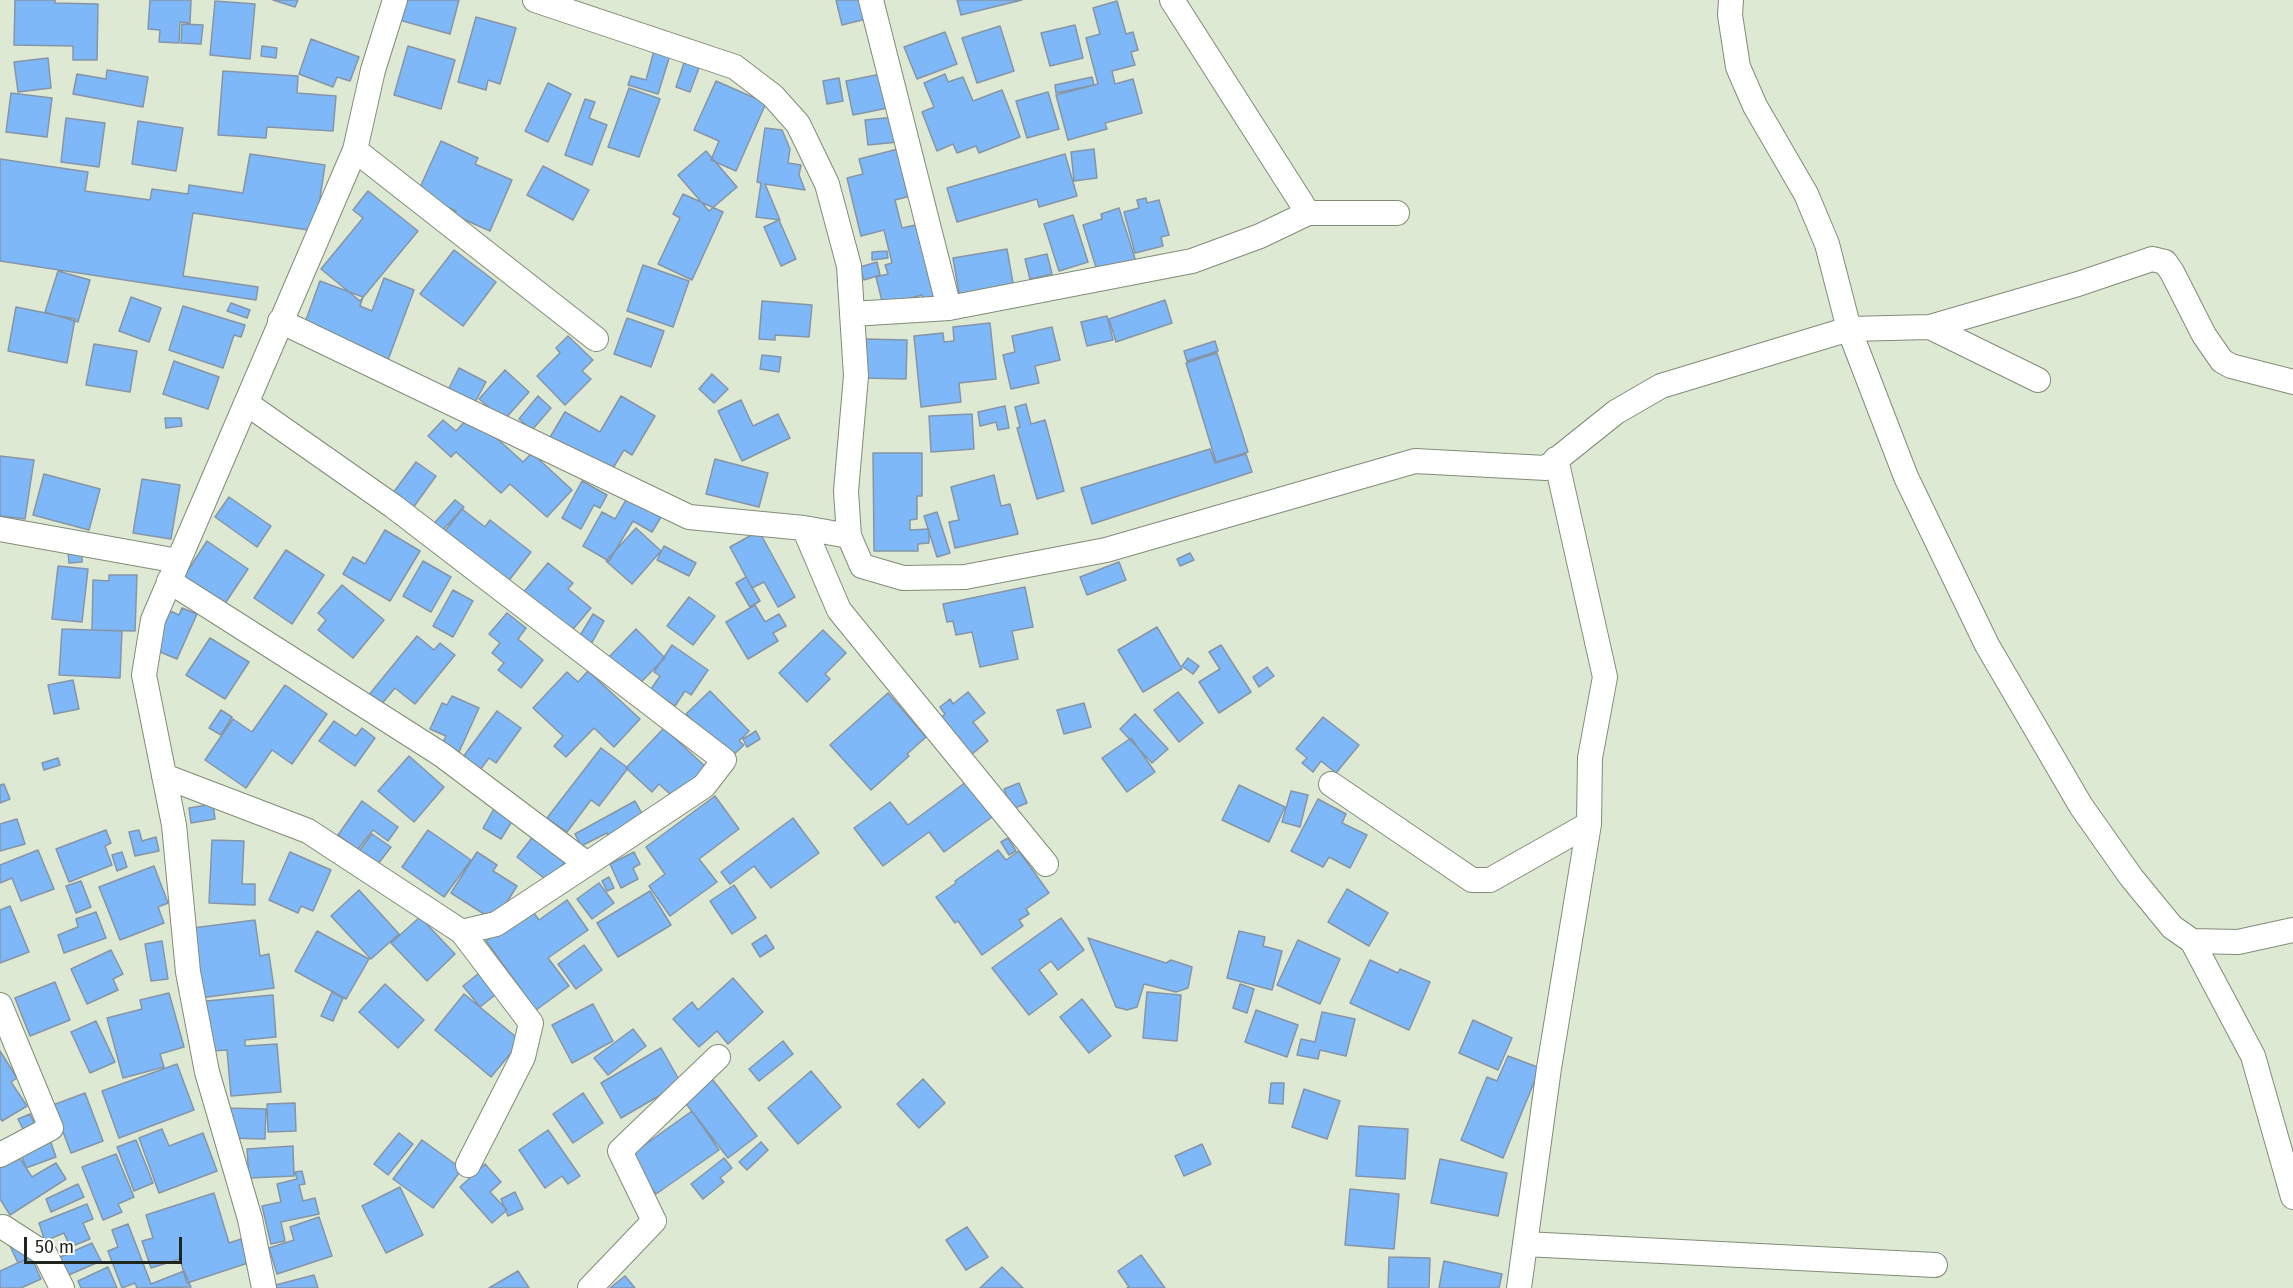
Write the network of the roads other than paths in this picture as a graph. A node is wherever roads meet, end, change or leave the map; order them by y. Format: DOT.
graph roads {
  1 [pos="395,0"];
  2 [pos="535,0"];
  3 [pos="871,0"];
  4 [pos="1172,0"];
  5 [pos="1731,0"];
  6 [pos="355,150"];
  7 [pos="1308,213"];
  8 [pos="1396,213"];
  9 [pos="949,308"];
  10 [pos="852,314"];
  11 [pos="280,321"];
  12 [pos="1930,327"];
  13 [pos="1850,329"];
  14 [pos="596,339"];
  15 [pos="2038,380"];
  16 [pos="2293,382"];
  17 [pos="246,403"];
  18 [pos="1556,459"];
  19 [pos="804,528"];
  20 [pos="0,529"];
  21 [pos="849,536"];
  22 [pos="173,571"];
  23 [pos="164,776"];
  24 [pos="1331,784"];
  25 [pos="1589,824"];
  26 [pos="587,864"];
  27 [pos="1046,864"];
  28 [pos="2293,930"];
  29 [pos="462,932"];
  30 [pos="2192,941"];
  31 [pos="0,1005"];
  32 [pos="718,1057"];
  33 [pos="0,1155"];
  34 [pos="468,1165"];
  35 [pos="2293,1197"];
  36 [pos="1,1226"];
  37 [pos="1525,1244"];
  38 [pos="1935,1265"];
  39 [pos="62,1288"];
  40 [pos="264,1288"];
  41 [pos="590,1288"];
  42 [pos="1518,1288"];
  1 -- 6 [label="street"];
  2 -- 10 [label="street"];
  3 -- 9 [label="street"];
  4 -- 7 [label="street"];
  5 -- 13 [label="street"];
  6 -- 11 [label="street"];
  6 -- 14 [label="street"];
  7 -- 8 [label="street"];
  7 -- 9 [label="street"];
  9 -- 10 [label="street"];
  10 -- 21 [label="street"];
  11 -- 17 [label="street"];
  11 -- 19 [label="street"];
  12 -- 13 [label="street"];
  12 -- 15 [label="street"];
  12 -- 16 [label="street"];
  13 -- 18 [label="street"];
  13 -- 30 [label="street"];
  17 -- 22 [label="street"];
  17 -- 26 [label="street"];
  18 -- 21 [label="street"];
  18 -- 25 [label="street"];
  19 -- 21 [label="street"];
  19 -- 27 [label="street"];
  20 -- 22 [label="street"];
  22 -- 23 [label="street"];
  22 -- 26 [label="street"];
  23 -- 29 [label="street"];
  23 -- 40 [label="street"];
  24 -- 25 [label="street"];
  25 -- 37 [label="street"];
  26 -- 29 [label="street"];
  28 -- 30 [label="street"];
  29 -- 34 [label="street"];
  30 -- 35 [label="street"];
  31 -- 33 [label="street"];
  32 -- 41 [label="street"];
  36 -- 39 [label="street"];
  37 -- 38 [label="street"];
  37 -- 42 [label="street"];
}
